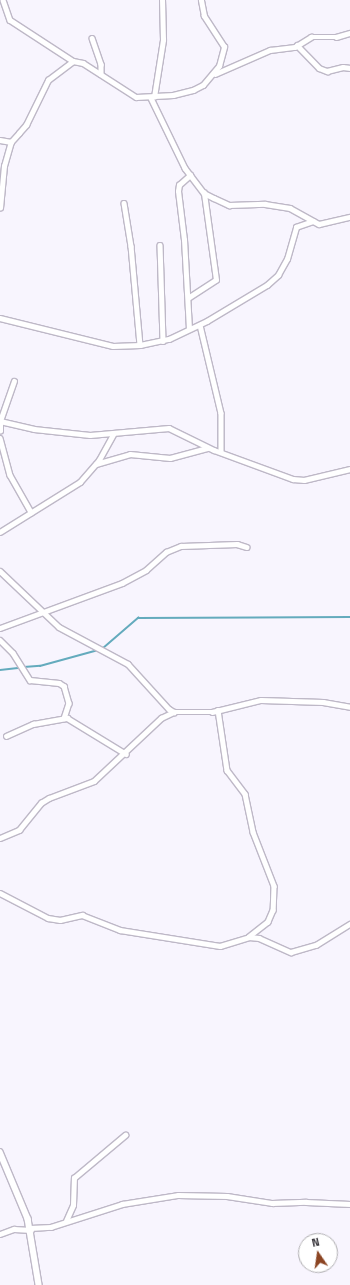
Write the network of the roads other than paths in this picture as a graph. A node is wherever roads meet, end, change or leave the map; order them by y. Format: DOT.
graph roads {
  1 [pos="3,0"];
  2 [pos="162,0"];
  3 [pos="201,0"];
  4 [pos="350,33"];
  5 [pos="92,38"];
  6 [pos="297,45"];
  7 [pos="73,61"];
  8 [pos="350,68"];
  9 [pos="101,74"];
  10 [pos="214,74"];
  11 [pos="153,98"];
  12 [pos="0,140"];
  13 [pos="11,142"];
  14 [pos="190,175"];
  15 [pos="204,193"];
  16 [pos="124,203"];
  17 [pos="0,208"];
  18 [pos="350,217"];
  19 [pos="313,221"];
  20 [pos="160,246"];
  21 [pos="188,298"];
  22 [pos="0,318"];
  23 [pos="200,325"];
  24 [pos="189,329"];
  25 [pos="163,341"];
  26 [pos="140,346"];
  27 [pos="14,381"];
  28 [pos="0,421"];
  29 [pos="0,431"];
  30 [pos="113,435"];
  31 [pos="0,438"];
  32 [pos="209,448"];
  33 [pos="221,452"];
  34 [pos="96,464"];
  35 [pos="350,469"];
  36 [pos="31,512"];
  37 [pos="0,532"];
  38 [pos="247,547"];
  39 [pos="0,571"];
  40 [pos="41,612"];
  41 [pos="0,628"];
  42 [pos="0,640"];
  43 [pos="350,707"];
  44 [pos="218,710"];
  45 [pos="174,712"];
  46 [pos="64,718"];
  47 [pos="6,736"];
  48 [pos="126,754"];
  49 [pos="0,838"];
  50 [pos="0,893"];
  51 [pos="350,924"];
  52 [pos="248,937"];
  53 [pos="125,1135"];
  54 [pos="0,1152"];
  55 [pos="350,1204"];
  56 [pos="66,1221"];
  57 [pos="30,1229"];
  58 [pos="0,1234"];
  59 [pos="39,1285"];
  1 -- 7 [label="street"];
  2 -- 11 [label="street"];
  3 -- 10 [label="street"];
  4 -- 6 [label="street"];
  5 -- 9 [label="street"];
  6 -- 8 [label="street"];
  6 -- 10 [label="street"];
  7 -- 9 [label="street"];
  7 -- 13 [label="street"];
  9 -- 11 [label="street"];
  10 -- 11 [label="street"];
  11 -- 14 [label="street"];
  12 -- 13 [label="street"];
  13 -- 17 [label="street"];
  14 -- 15 [label="street"];
  14 -- 21 [label="street"];
  15 -- 19 [label="street"];
  15 -- 21 [label="street"];
  16 -- 26 [label="street"];
  18 -- 19 [label="street"];
  19 -- 23 [label="street"];
  20 -- 25 [label="street"];
  21 -- 24 [label="street"];
  22 -- 26 [label="street"];
  23 -- 24 [label="street"];
  23 -- 33 [label="street"];
  24 -- 25 [label="street"];
  25 -- 26 [label="street"];
  27 -- 28 [label="street"];
  28 -- 29 [label="street"];
  28 -- 30 [label="street"];
  30 -- 32 [label="street"];
  30 -- 34 [label="street"];
  31 -- 36 [label="street"];
  32 -- 33 [label="street"];
  32 -- 34 [label="street"];
  33 -- 35 [label="street"];
  34 -- 36 [label="street"];
  36 -- 37 [label="street"];
  38 -- 40 [label="street"];
  39 -- 40 [label="street"];
  40 -- 41 [label="street"];
  40 -- 45 [label="street"];
  42 -- 46 [label="street"];
  43 -- 44 [label="street"];
  44 -- 45 [label="street"];
  44 -- 52 [label="street"];
  45 -- 48 [label="street"];
  46 -- 47 [label="street"];
  46 -- 48 [label="street"];
  48 -- 49 [label="street"];
  50 -- 52 [label="street"];
  51 -- 52 [label="street"];
  53 -- 56 [label="street"];
  54 -- 57 [label="street"];
  55 -- 56 [label="street"];
  56 -- 57 [label="street"];
  57 -- 58 [label="street"];
  57 -- 59 [label="street"];
}
